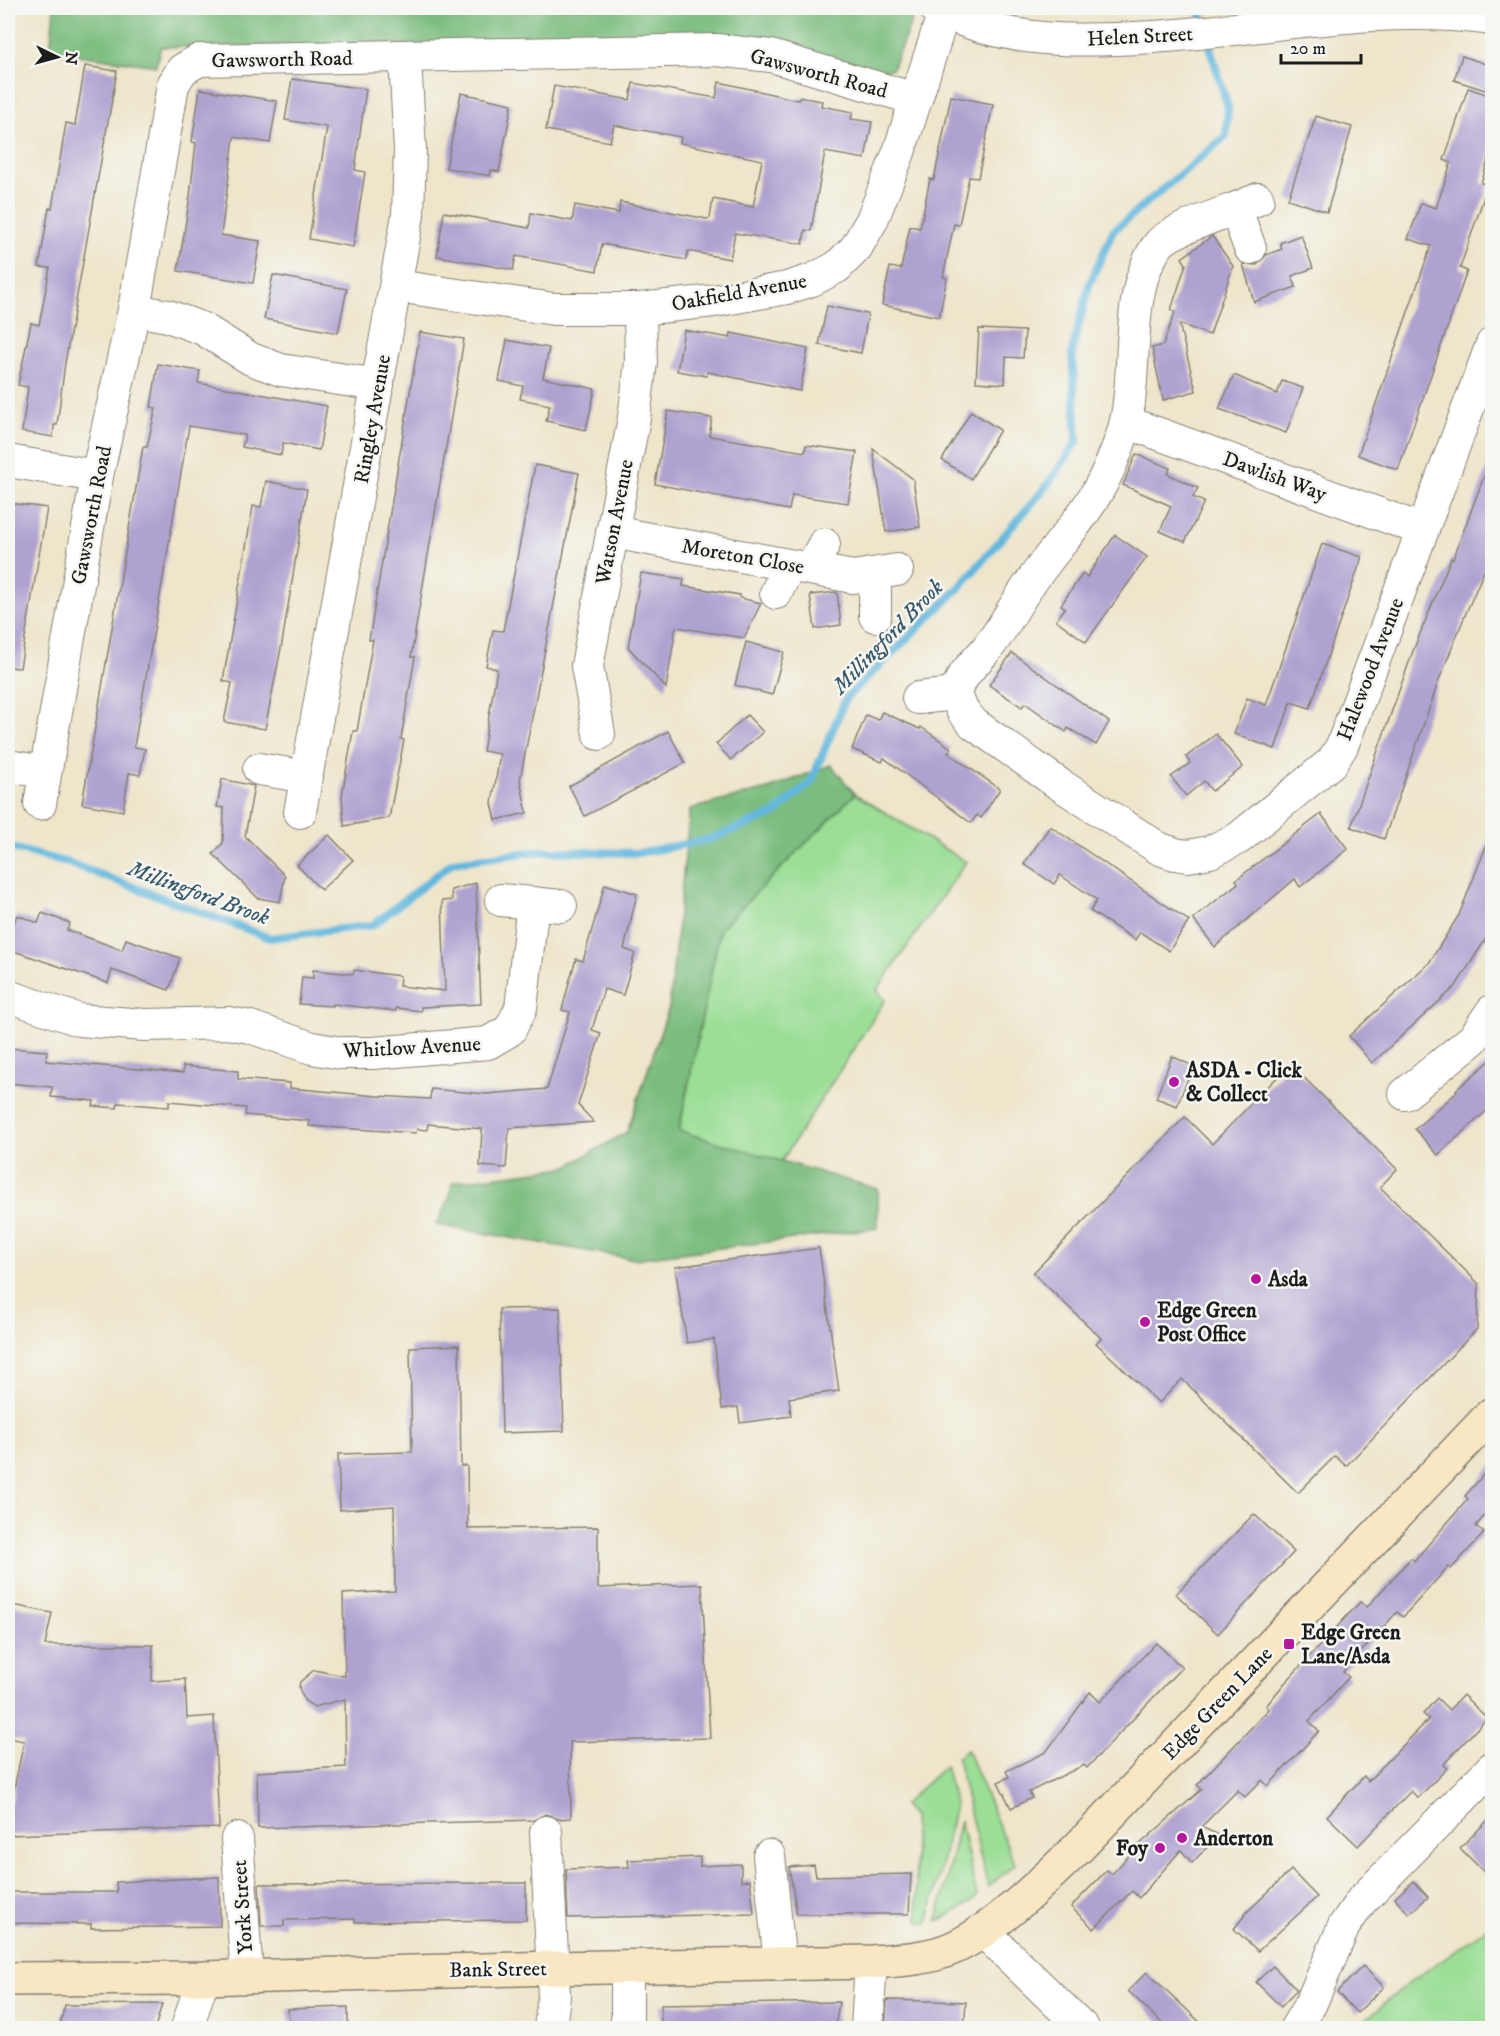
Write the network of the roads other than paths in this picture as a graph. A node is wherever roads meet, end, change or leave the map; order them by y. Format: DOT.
graph roads {
  1 [pos="940,10"];
  2 [pos="1492,19"];
  3 [pos="405,58"];
  4 [pos="915,99"];
  5 [pos="1250,248"];
  6 [pos="396,286"];
  7 [pos="640,309"];
  8 [pos="134,310"];
  9 [pos="1492,344"];
  10 [pos="378,385"];
  11 [pos="1126,422"];
  12 [pos="8,461"];
  13 [pos="97,476"];
  14 [pos="1423,530"];
  15 [pos="612,532"];
  16 [pos="875,616"];
  17 [pos="956,694"];
  18 [pos="918,698"];
  19 [pos="599,734"];
  20 [pos="8,766"];
  21 [pos="259,769"];
  22 [pos="45,772"];
  23 [pos="307,777"];
  24 [pos="40,804"];
  25 [pos="300,812"];
  26 [pos="501,900"];
  27 [pos="8,996"];
  28 [pos="1492,1011"];
  29 [pos="1405,1094"];
  30 [pos="1492,1414"];
  31 [pos="1492,1768"];
  32 [pos="546,1832"];
  33 [pos="237,1839"];
  34 [pos="769,1856"];
  35 [pos="982,1930"];
  36 [pos="871,1962"];
  37 [pos="780,1965"];
  38 [pos="553,1968"];
  39 [pos="627,1968"];
  40 [pos="247,1975"];
  41 [pos="203,1978"];
  42 [pos="8,1979"];
  43 [pos="188,2028"];
  44 [pos="550,2028"];
  45 [pos="627,2028"];
  46 [pos="867,2028"];
  47 [pos="1083,2028"];
  48 [pos="1296,2028"];
  1 -- 2 [label="street, Helen Street"];
  1 -- 4 [label="street, Oakfield Avenue"];
  3 -- 4 [label="street, Gawsworth Road"];
  3 -- 6 [label="street, Ringley Avenue"];
  3 -- 8 [label="street, Gawsworth Road"];
  4 -- 7 [label="street, Oakfield Avenue"];
  5 -- 11 [label="street"];
  6 -- 7 [label="street, Oakfield Avenue"];
  6 -- 10 [label="street, Ringley Avenue"];
  7 -- 15 [label="street, Watson Avenue"];
  8 -- 10 [label="street"];
  8 -- 13 [label="street, Gawsworth Road"];
  9 -- 14 [label="street, Halewood Avenue"];
  10 -- 23 [label="street, Ringley Avenue"];
  11 -- 14 [label="street, Dawlish Way"];
  11 -- 17 [label="street"];
  12 -- 13 [label="street"];
  13 -- 22 [label="street, Gawsworth Road"];
  14 -- 17 [label="street, Halewood Avenue"];
  15 -- 16 [label="street, Moreton Close"];
  15 -- 19 [label="street, Watson Avenue"];
  17 -- 18 [label="street"];
  20 -- 22 [label="street"];
  21 -- 23 [label="street"];
  22 -- 24 [label="street, Gawsworth Road"];
  23 -- 25 [label="street, Ringley Avenue"];
  26 -- 27 [label="street, Whitlow Avenue"];
  28 -- 29 [label="street"];
  30 -- 35 [label="street, Edge Green Lane"];
  31 -- 48 [label="street"];
  32 -- 38 [label="street"];
  33 -- 40 [label="street, York Street"];
  34 -- 37 [label="street"];
  35 -- 36 [label="street, Bank Street"];
  35 -- 47 [label="street"];
  36 -- 37 [label="street, Bank Street"];
  36 -- 46 [label="street"];
  37 -- 39 [label="street, Bank Street"];
  38 -- 39 [label="street, Bank Street"];
  38 -- 40 [label="street, Bank Street"];
  38 -- 44 [label="street"];
  39 -- 45 [label="street"];
  40 -- 41 [label="street, Bank Street"];
  41 -- 42 [label="street, Bank Street"];
  41 -- 43 [label="street"];
}
